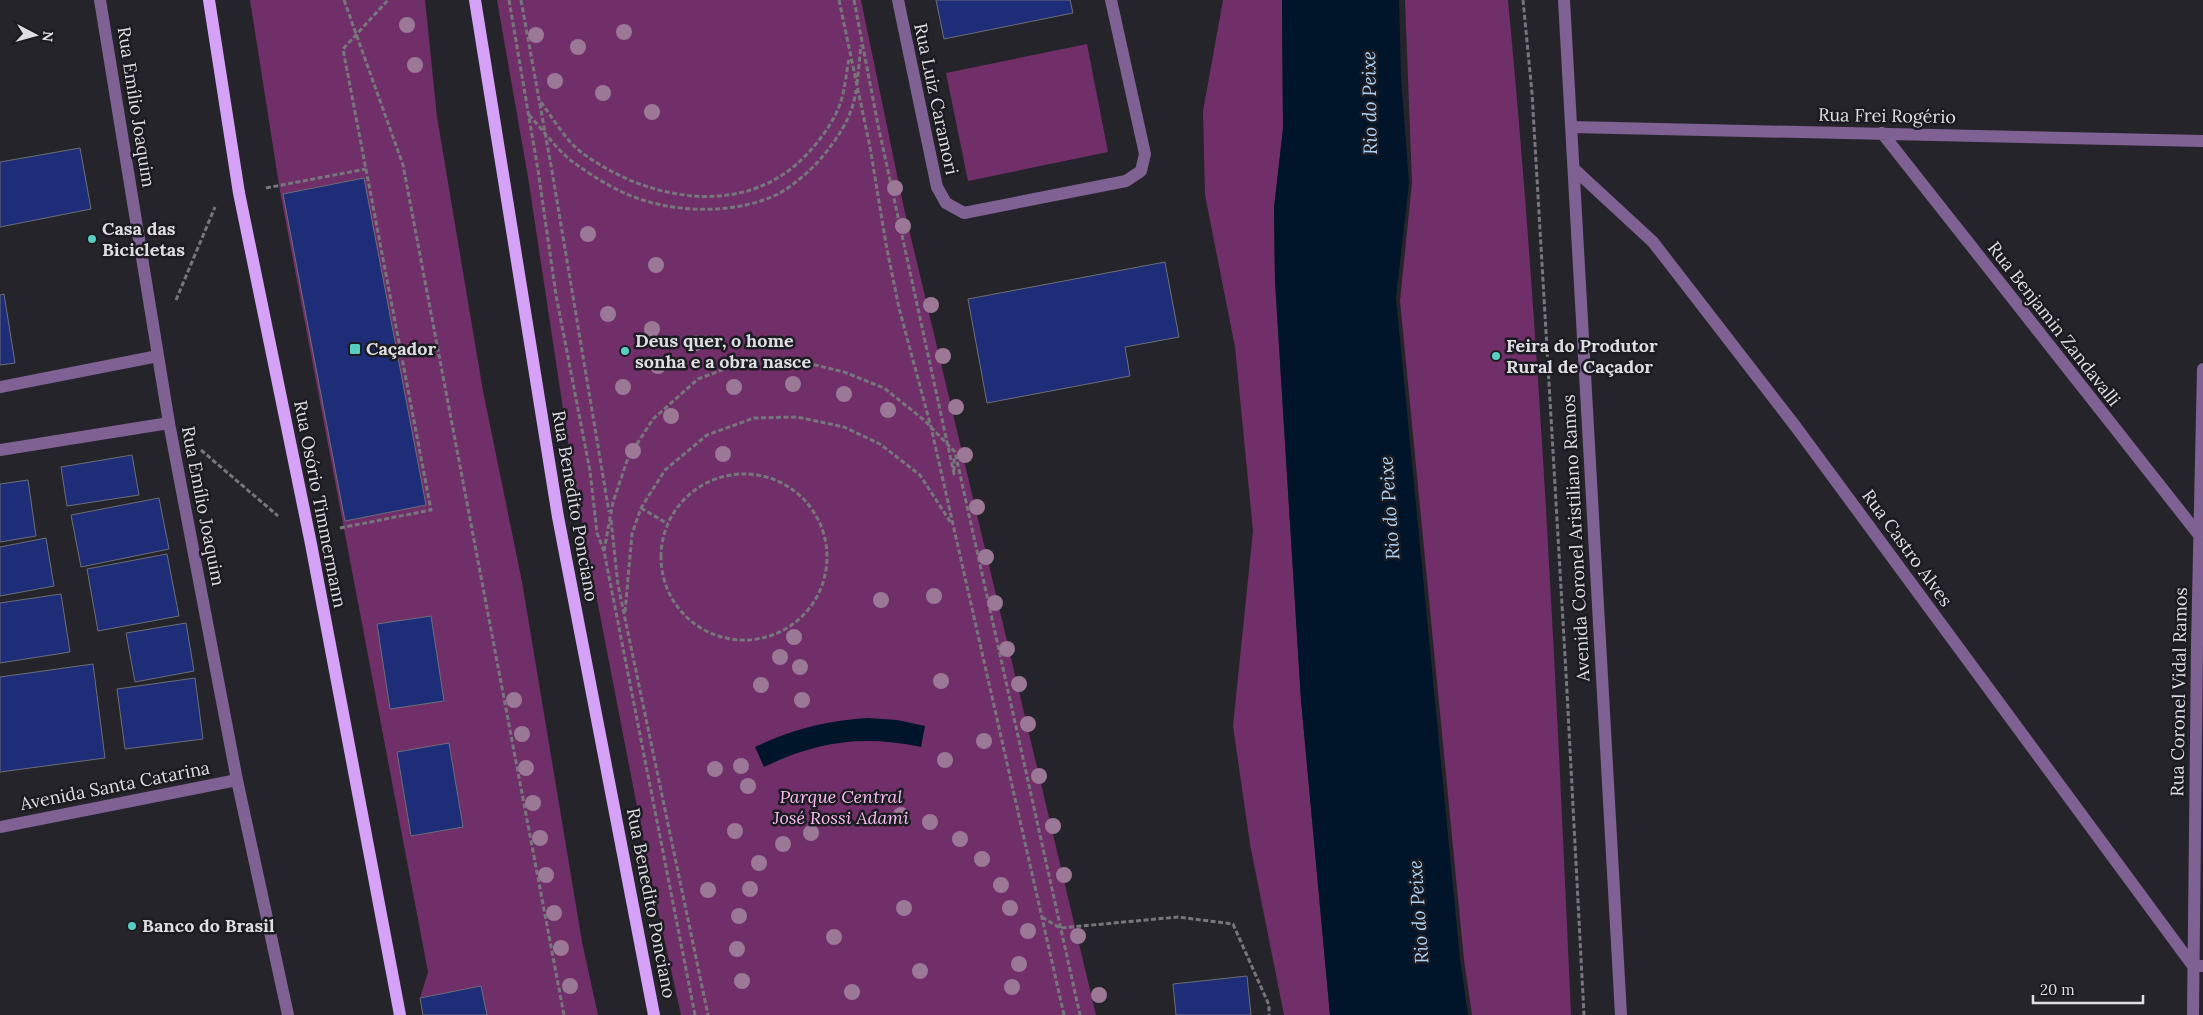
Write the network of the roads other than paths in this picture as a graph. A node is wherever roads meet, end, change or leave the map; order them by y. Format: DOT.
graph roads {
  1 [pos="100,0"];
  2 [pos="209,0"];
  3 [pos="476,0"];
  4 [pos="898,0"];
  5 [pos="1111,0"];
  6 [pos="1564,0"];
  7 [pos="1571,126"];
  8 [pos="1882,134"];
  9 [pos="2203,141"];
  10 [pos="1574,169"];
  11 [pos="158,356"];
  12 [pos="2203,369"];
  13 [pos="0,387"];
  14 [pos="169,423"];
  15 [pos="0,450"];
  16 [pos="2199,535"];
  17 [pos="2200,645"];
  18 [pos="237,780"];
  19 [pos="0,827"];
  20 [pos="2198,966"];
  21 [pos="288,1015"];
  22 [pos="400,1015"];
  23 [pos="654,1015"];
  24 [pos="1621,1015"];
  25 [pos="2193,1015"];
  1 -- 11 [label="street, Rua Emílio Joaquim"];
  2 -- 22 [label="main road, Rua Osório Timmermann"];
  3 -- 23 [label="main road, Rua Benedito Ponciano"];
  4 -- 5 [label="street, Rua Luiz Caramori"];
  6 -- 7 [label="street, Avenida Coronel Aristiliano Ramos"];
  7 -- 8 [label="street, Rua Frei Rogério"];
  7 -- 10 [label="street, Avenida Coronel Aristiliano Ramos"];
  8 -- 9 [label="street, Rua Frei Rogério"];
  8 -- 16 [label="street, Rua Benjamin Zandavalli"];
  10 -- 20 [label="street, Rua Castro Alves"];
  10 -- 24 [label="street, Avenida Coronel Aristiliano Ramos"];
  11 -- 13 [label="street"];
  11 -- 14 [label="street, Rua Emílio Joaquim"];
  12 -- 16 [label="street, Rua Coronel Vidal Ramos"];
  14 -- 15 [label="street"];
  14 -- 18 [label="street, Rua Emílio Joaquim"];
  16 -- 17 [label="street, Rua Coronel Vidal Ramos"];
  17 -- 20 [label="street, Rua Coronel Vidal Ramos"];
  18 -- 19 [label="street, Avenida Santa Catarina"];
  18 -- 21 [label="street, Rua Emílio Joaquim"];
  20 -- 25 [label="street, Rua Coronel Vidal Ramos"];
}
